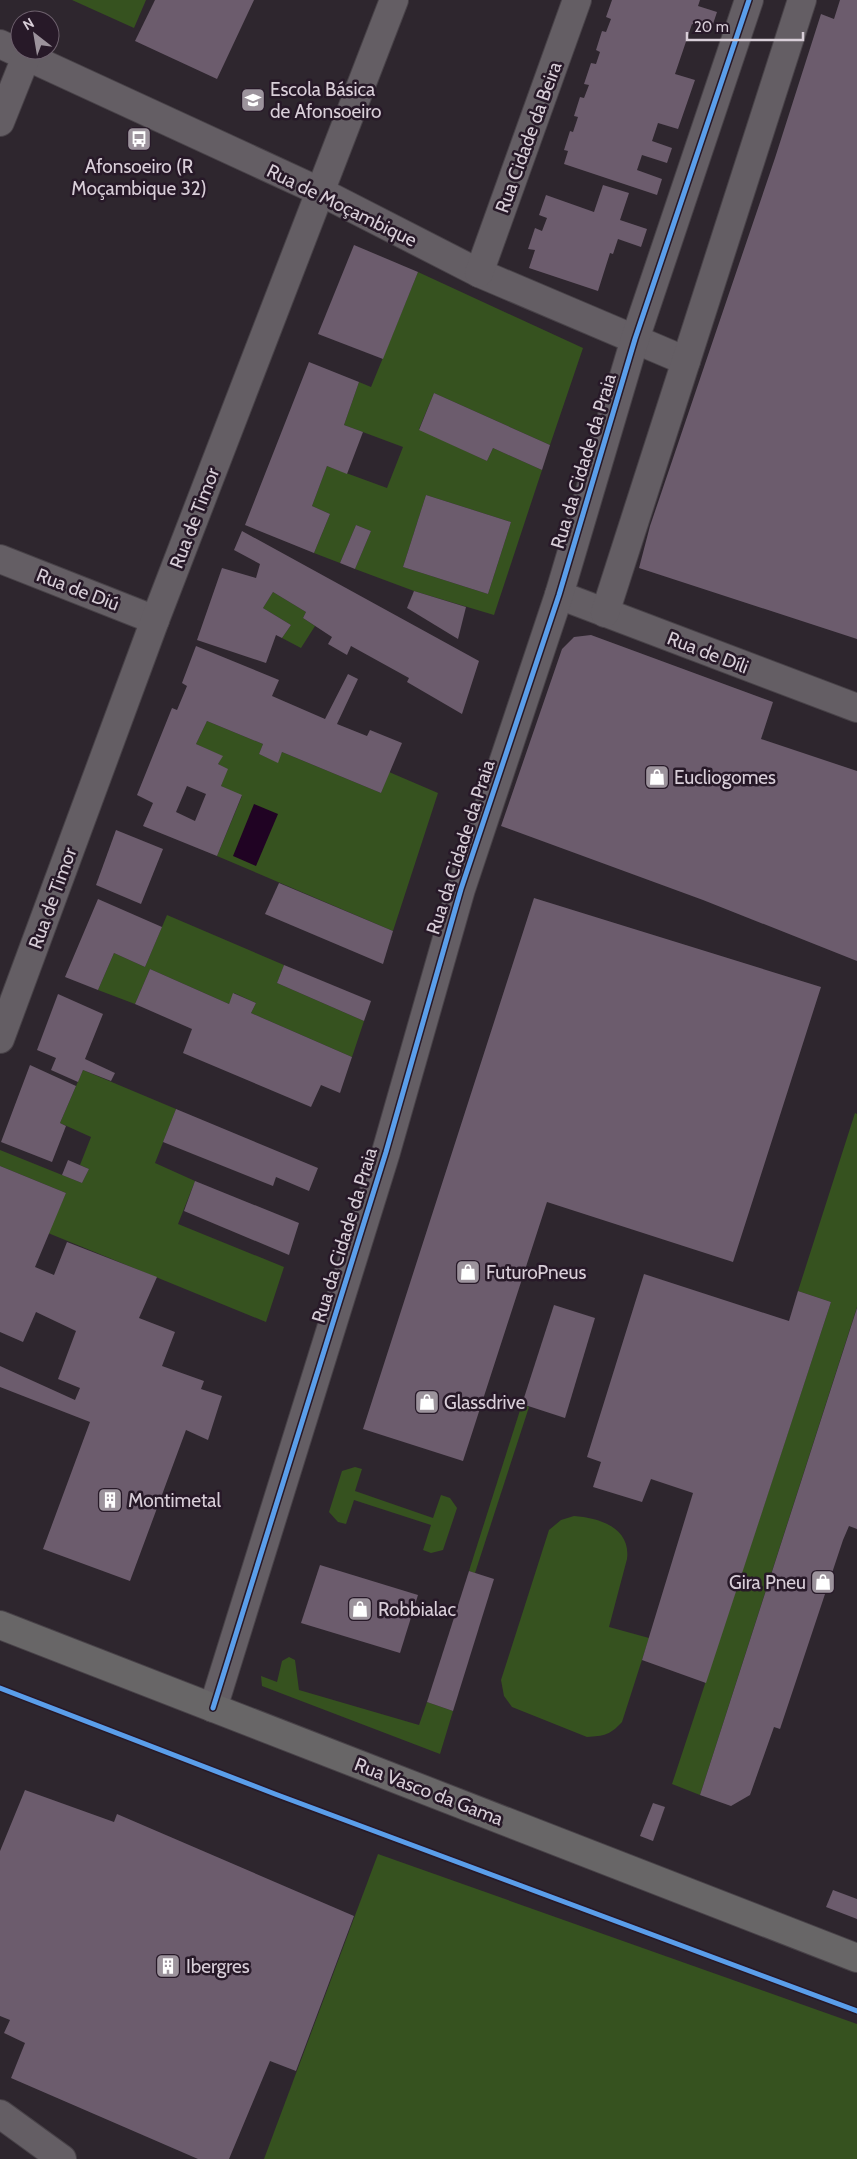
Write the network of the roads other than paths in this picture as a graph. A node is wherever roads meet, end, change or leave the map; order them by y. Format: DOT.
graph roads {
  1 [pos="394,0"];
  2 [pos="577,0"];
  3 [pos="749,0"];
  4 [pos="802,0"];
  5 [pos="24,60"];
  6 [pos="35,60"];
  7 [pos="0,122"];
  8 [pos="321,192"];
  9 [pos="479,273"];
  10 [pos="635,339"];
  11 [pos="686,361"];
  12 [pos="0,559"];
  13 [pos="559,595"];
  14 [pos="605,613"];
  15 [pos="155,620"];
  16 [pos="857,708"];
  17 [pos="0,1039"];
  18 [pos="0,1625"];
  19 [pos="213,1708"];
  20 [pos="857,1958"];
  21 [pos="0,2114"];
  22 [pos="62,2159"];
  1 -- 8 [label="street, Rua de Timor"];
  2 -- 9 [label="street, Rua Cidade da Beira"];
  3 -- 10 [label="street, Rua da Cidade da Praia"];
  4 -- 11 [label="street"];
  5 -- 7 [label="street"];
  6 -- 8 [label="street, Rua de Moçambique"];
  8 -- 9 [label="street, Rua de Moçambique"];
  8 -- 15 [label="street, Rua de Timor"];
  9 -- 10 [label="street, Rua de Moçambique"];
  10 -- 11 [label="street, Rua de Moçambique"];
  10 -- 13 [label="street, Rua da Cidade da Praia"];
  11 -- 14 [label="street"];
  12 -- 15 [label="street, Rua de Diú"];
  13 -- 14 [label="street, Rua de Díli"];
  13 -- 19 [label="street, Rua da Cidade da Praia"];
  14 -- 16 [label="street, Rua de Díli"];
  15 -- 17 [label="street, Rua de Timor"];
  18 -- 19 [label="main road, Rua Vasco da Gama"];
  19 -- 20 [label="main road, Rua Vasco da Gama"];
  21 -- 22 [label="street"];
}
